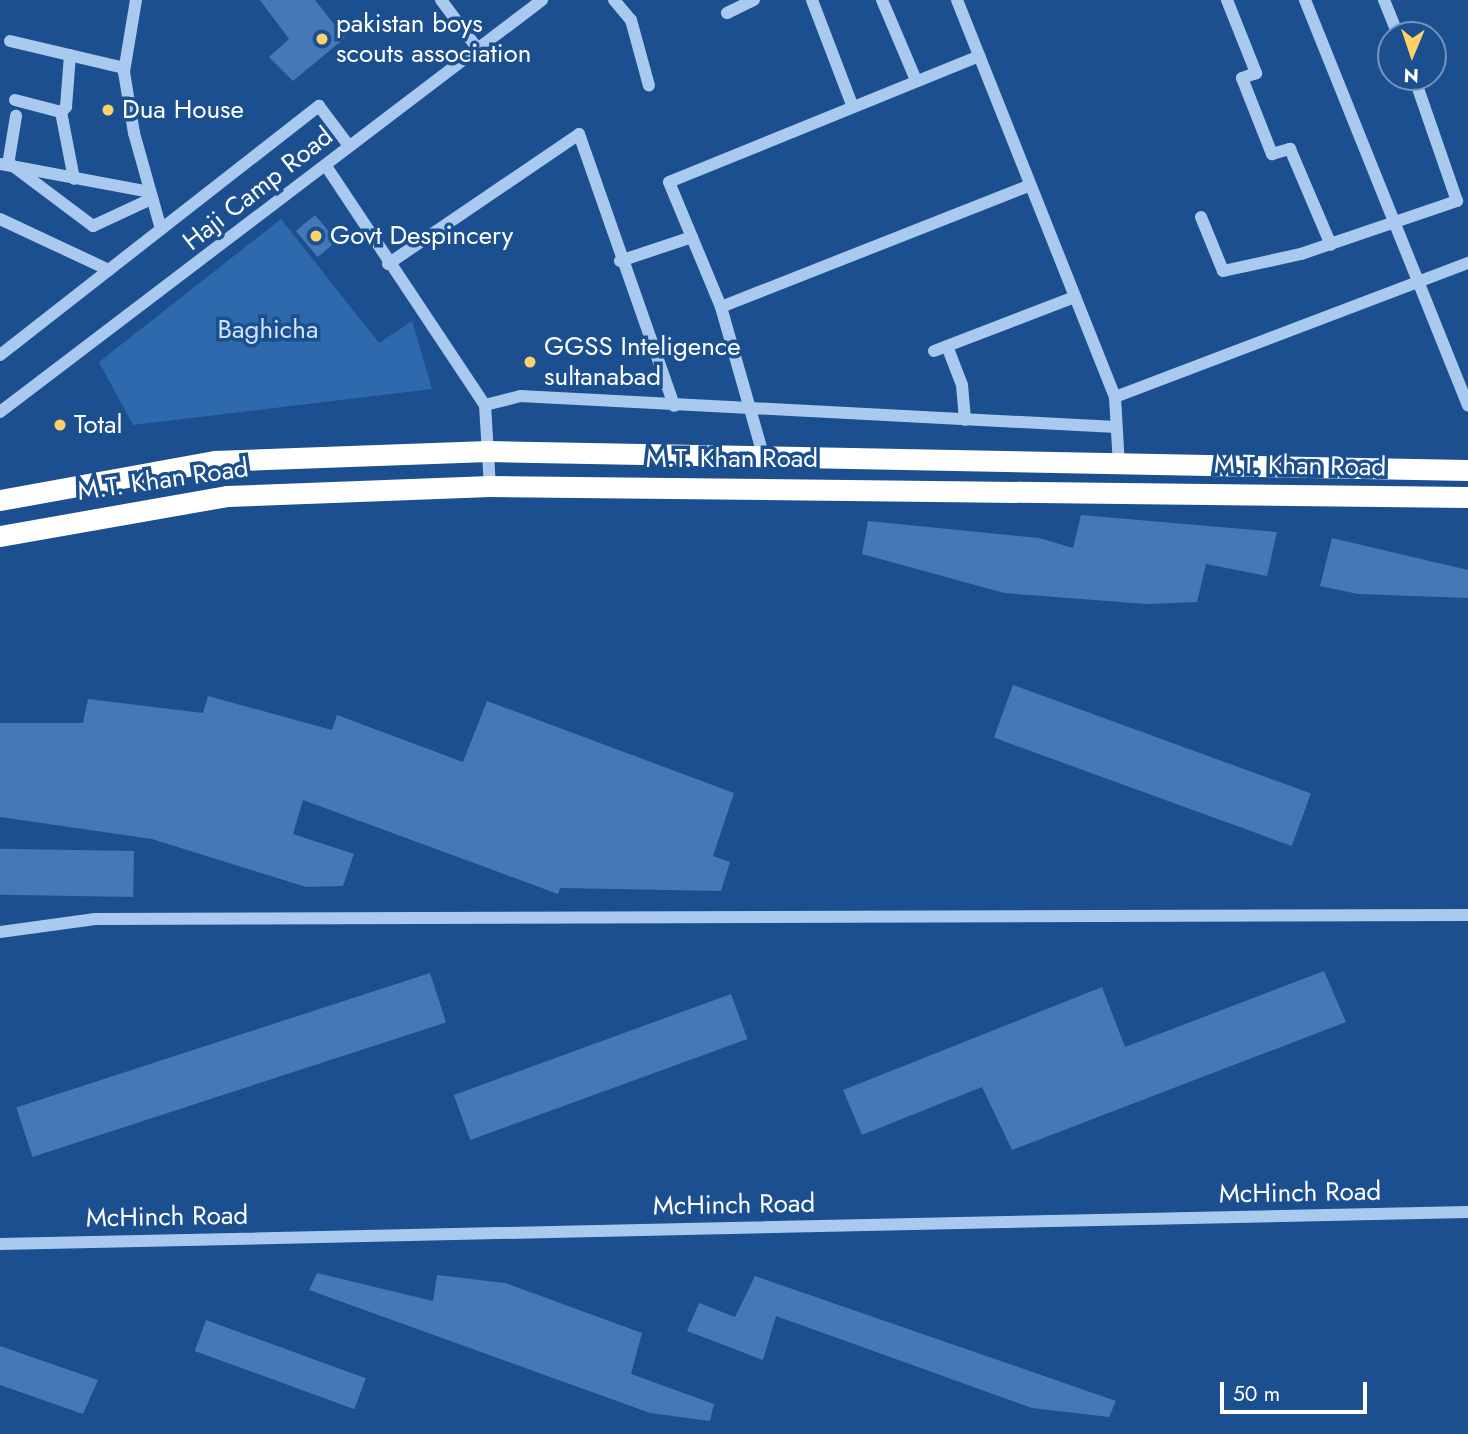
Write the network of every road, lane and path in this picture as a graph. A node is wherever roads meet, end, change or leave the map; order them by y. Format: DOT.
graph roads {
  1 [pos="136,0"];
  2 [pos="441,0"];
  3 [pos="542,0"];
  4 [pos="614,0"];
  5 [pos="754,0"];
  6 [pos="812,0"];
  7 [pos="882,0"];
  8 [pos="957,0"];
  9 [pos="1227,0"];
  10 [pos="1306,0"];
  11 [pos="1384,0"];
  12 [pos="727,13"];
  13 [pos="1392,21"];
  14 [pos="10,41"];
  15 [pos="477,48"];
  16 [pos="70,55"];
  17 [pos="979,56"];
  18 [pos="124,68"];
  19 [pos="916,80"];
  20 [pos="649,86"];
  21 [pos="1419,91"];
  22 [pos="15,100"];
  23 [pos="852,105"];
  24 [pos="61,112"];
  25 [pos="16,116"];
  26 [pos="349,146"];
  27 [pos="7,165"];
  28 [pos="326,166"];
  29 [pos="74,179"];
  30 [pos="1030,185"];
  31 [pos="150,196"];
  32 [pos="1201,217"];
  33 [pos="0,219"];
  34 [pos="1394,226"];
  35 [pos="161,229"];
  36 [pos="692,237"];
  37 [pos="1331,245"];
  38 [pos="621,261"];
  39 [pos="1468,263"];
  40 [pos="388,264"];
  41 [pos="109,270"];
  42 [pos="1416,283"];
  43 [pos="1075,296"];
  44 [pos="721,307"];
  45 [pos="947,346"];
  46 [pos="933,351"];
  47 [pos="0,355"];
  48 [pos="1115,397"];
  49 [pos="485,405"];
  50 [pos="1468,405"];
  51 [pos="674,406"];
  52 [pos="0,412"];
  53 [pos="751,412"];
  54 [pos="965,421"];
  55 [pos="1116,427"];
  56 [pos="488,451"];
  57 [pos="764,458"];
  58 [pos="1119,466"];
  59 [pos="1468,470"];
  60 [pos="490,486"];
  61 [pos="1468,497"];
  62 [pos="0,500"];
  63 [pos="0,536"];
  64 [pos="1468,915"];
  65 [pos="0,932"];
  66 [pos="1468,1212"];
  67 [pos="0,1244"];
  1 -- 18 [label="street"];
  2 -- 15 [label="street"];
  3 -- 15 [label="street, Haji Camp Road"];
  4 -- 20 [label="street"];
  5 -- 12 [label="street"];
  6 -- 23 [label="street"];
  7 -- 19 [label="street"];
  8 -- 17 [label="street"];
  9 -- 37 [label="street"];
  10 -- 34 [label="street"];
  11 -- 13 [label="street"];
  14 -- 16 [label="street"];
  15 -- 26 [label="street, Haji Camp Road"];
  16 -- 18 [label="street"];
  16 -- 24 [label="street"];
  17 -- 19 [label="street"];
  17 -- 30 [label="street"];
  18 -- 31 [label="street"];
  19 -- 23 [label="street"];
  21 -- 34 [label="street"];
  22 -- 24 [label="street"];
  23 -- 36 [label="street"];
  24 -- 29 [label="street"];
  25 -- 27 [label="street"];
  26 -- 28 [label="street, Haji Camp Road"];
  26 -- 35 [label="street"];
  27 -- 29 [label="street"];
  27 -- 31 [label="street"];
  28 -- 40 [label="street"];
  28 -- 52 [label="street, Haji Camp Road"];
  29 -- 31 [label="street"];
  30 -- 43 [label="street"];
  30 -- 44 [label="street"];
  31 -- 35 [label="street"];
  32 -- 37 [label="street"];
  33 -- 41 [label="street"];
  34 -- 37 [label="street"];
  34 -- 42 [label="street"];
  35 -- 41 [label="street"];
  36 -- 38 [label="street"];
  36 -- 44 [label="street"];
  38 -- 40 [label="street"];
  38 -- 51 [label="street"];
  39 -- 42 [label="street"];
  40 -- 49 [label="street"];
  41 -- 47 [label="street"];
  42 -- 48 [label="street"];
  42 -- 50 [label="street"];
  43 -- 45 [label="street"];
  43 -- 48 [label="street"];
  44 -- 53 [label="street"];
  45 -- 46 [label="street"];
  45 -- 54 [label="street"];
  48 -- 55 [label="street"];
  49 -- 51 [label="street"];
  49 -- 56 [label="street"];
  51 -- 53 [label="street"];
  53 -- 54 [label="street"];
  53 -- 57 [label="street"];
  54 -- 55 [label="street"];
  55 -- 58 [label="street"];
  56 -- 57 [label="highway, M.T. Khan Road"];
  56 -- 60 [label="street"];
  56 -- 62 [label="highway, M.T. Khan Road"];
  57 -- 58 [label="highway, M.T. Khan Road"];
  58 -- 59 [label="highway, M.T. Khan Road"];
  60 -- 61 [label="highway, M.T. Khan Road"];
  60 -- 63 [label="highway, M.T. Khan Road"];
  64 -- 65 [label="street"];
  66 -- 67 [label="street, McHinch Road"];
}
